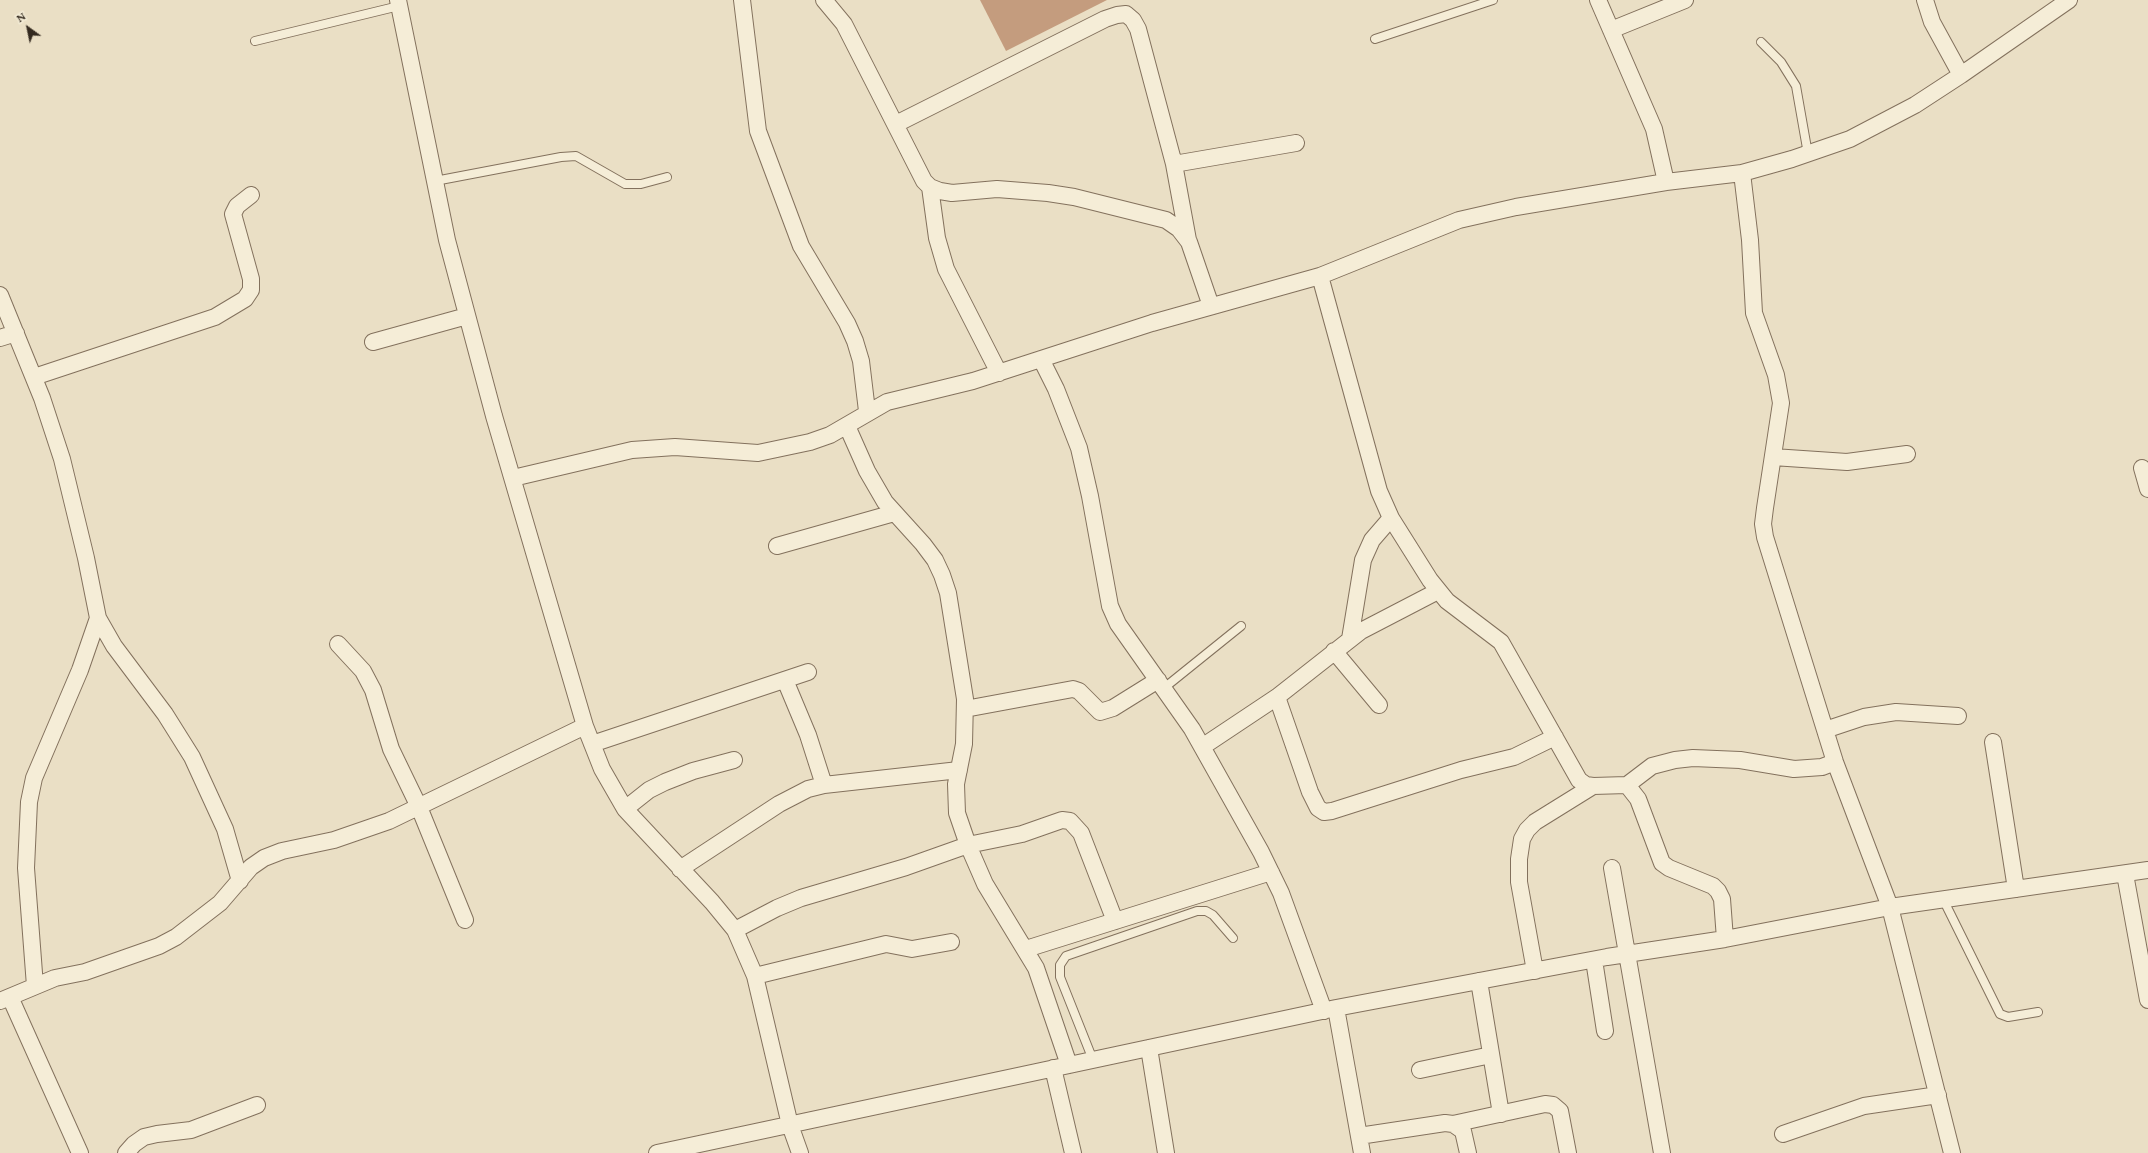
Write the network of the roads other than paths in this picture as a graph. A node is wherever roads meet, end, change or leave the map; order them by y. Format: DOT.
graph roads {
  1 [pos="742,0"];
  2 [pos="824,0"];
  3 [pos="1493,0"];
  4 [pos="1598,0"];
  5 [pos="1685,0"];
  6 [pos="1925,0"];
  7 [pos="2069,0"];
  8 [pos="399,3"];
  9 [pos="1611,30"];
  10 [pos="1375,39"];
  11 [pos="255,42"];
  12 [pos="1761,42"];
  13 [pos="1961,75"];
  14 [pos="896,124"];
  15 [pos="1296,142"];
  16 [pos="1808,154"];
  17 [pos="1174,164"];
  18 [pos="1742,173"];
  19 [pos="667,177"];
  20 [pos="435,181"];
  21 [pos="1666,182"];
  22 [pos="930,187"];
  23 [pos="251,195"];
  24 [pos="1189,242"];
  25 [pos="1320,276"];
  26 [pos="0,295"];
  27 [pos="1211,306"];
  28 [pos="467,316"];
  29 [pos="16,333"];
  30 [pos="0,338"];
  31 [pos="373,342"];
  32 [pos="1041,359"];
  33 [pos="999,373"];
  34 [pos="34,377"];
  35 [pos="867,412"];
  36 [pos="847,426"];
  37 [pos="1907,454"];
  38 [pos="1773,457"];
  39 [pos="2142,468"];
  40 [pos="513,478"];
  41 [pos="2148,489"];
  42 [pos="894,513"];
  43 [pos="1391,518"];
  44 [pos="777,546"];
  45 [pos="1438,591"];
  46 [pos="98,618"];
  47 [pos="1241,626"];
  48 [pos="1350,639"];
  49 [pos="338,644"];
  50 [pos="1334,651"];
  51 [pos="808,672"];
  52 [pos="785,680"];
  53 [pos="1161,684"];
  54 [pos="1277,696"];
  55 [pos="1379,705"];
  56 [pos="965,709"];
  57 [pos="1958,716"];
  58 [pos="585,726"];
  59 [pos="1825,730"];
  60 [pos="1555,737"];
  61 [pos="1993,742"];
  62 [pos="592,744"];
  63 [pos="1202,747"];
  64 [pos="734,760"];
  65 [pos="1835,762"];
  66 [pos="959,770"];
  67 [pos="824,785"];
  68 [pos="1627,785"];
  69 [pos="1593,786"];
  70 [pos="418,807"];
  71 [pos="625,809"];
  72 [pos="968,845"];
  73 [pos="680,868"];
  74 [pos="1612,868"];
  75 [pos="2148,870"];
  76 [pos="1271,872"];
  77 [pos="2125,874"];
  78 [pos="240,881"];
  79 [pos="2016,889"];
  80 [pos="1943,899"];
  81 [pos="1890,907"];
  82 [pos="465,920"];
  83 [pos="1115,921"];
  84 [pos="735,930"];
  85 [pos="1234,938"];
  86 [pos="1725,939"];
  87 [pos="952,942"];
  88 [pos="1026,949"];
  89 [pos="1626,954"];
  90 [pos="1594,960"];
  91 [pos="1535,971"];
  92 [pos="755,976"];
  93 [pos="1479,981"];
  94 [pos="35,986"];
  95 [pos="5,999"];
  96 [pos="2148,1000"];
  97 [pos="1330,1010"];
  98 [pos="2038,1012"];
  99 [pos="1606,1031"];
  100 [pos="1149,1048"];
  101 [pos="1491,1055"];
  102 [pos="1093,1060"];
  103 [pos="1069,1065"];
  104 [pos="1053,1068"];
  105 [pos="1420,1070"];
  106 [pos="1938,1095"];
  107 [pos="257,1105"];
  108 [pos="1501,1114"];
  109 [pos="1454,1124"];
  110 [pos="790,1125"];
  111 [pos="1783,1134"];
  112 [pos="1359,1136"];
  113 [pos="80,1153"];
  114 [pos="126,1153"];
  115 [pos="658,1153"];
  116 [pos="800,1153"];
  117 [pos="1073,1153"];
  118 [pos="1166,1153"];
  119 [pos="1362,1153"];
  120 [pos="1468,1153"];
  121 [pos="1568,1153"];
  122 [pos="1662,1153"];
  123 [pos="1952,1153"];
  1 -- 35 [label="street"];
  2 -- 14 [label="street"];
  3 -- 10 [label="lane"];
  4 -- 9 [label="street"];
  5 -- 9 [label="street"];
  6 -- 13 [label="street"];
  7 -- 13 [label="street"];
  8 -- 11 [label="lane"];
  8 -- 20 [label="street"];
  9 -- 21 [label="street"];
  12 -- 16 [label="lane"];
  13 -- 16 [label="street"];
  14 -- 17 [label="street"];
  14 -- 22 [label="street"];
  15 -- 17 [label="street"];
  16 -- 18 [label="street"];
  17 -- 24 [label="street"];
  18 -- 21 [label="street"];
  18 -- 38 [label="street"];
  19 -- 20 [label="lane"];
  20 -- 28 [label="street"];
  21 -- 25 [label="street"];
  22 -- 24 [label="street"];
  22 -- 33 [label="street"];
  23 -- 34 [label="street"];
  24 -- 27 [label="street"];
  25 -- 27 [label="street"];
  25 -- 43 [label="street"];
  26 -- 29 [label="street"];
  27 -- 32 [label="street"];
  28 -- 31 [label="street"];
  28 -- 40 [label="street"];
  29 -- 30 [label="street"];
  29 -- 34 [label="street"];
  32 -- 33 [label="street"];
  32 -- 53 [label="street"];
  33 -- 35 [label="street"];
  34 -- 46 [label="street"];
  35 -- 36 [label="street"];
  36 -- 40 [label="street"];
  36 -- 42 [label="street"];
  37 -- 38 [label="street"];
  38 -- 59 [label="street"];
  39 -- 41 [label="street"];
  40 -- 58 [label="street"];
  42 -- 44 [label="street"];
  42 -- 56 [label="street"];
  43 -- 45 [label="street"];
  43 -- 48 [label="street"];
  45 -- 48 [label="street"];
  45 -- 60 [label="street"];
  46 -- 78 [label="street"];
  46 -- 94 [label="street"];
  47 -- 53 [label="lane"];
  48 -- 50 [label="street"];
  49 -- 70 [label="street"];
  50 -- 54 [label="street"];
  50 -- 55 [label="street"];
  51 -- 52 [label="street"];
  52 -- 62 [label="street"];
  52 -- 67 [label="street"];
  53 -- 56 [label="street"];
  53 -- 63 [label="street"];
  54 -- 60 [label="street"];
  54 -- 63 [label="street"];
  56 -- 66 [label="street"];
  57 -- 59 [label="street"];
  58 -- 62 [label="street"];
  58 -- 70 [label="street"];
  59 -- 65 [label="street"];
  60 -- 69 [label="street"];
  61 -- 79 [label="street"];
  62 -- 71 [label="street"];
  63 -- 76 [label="street"];
  64 -- 71 [label="street"];
  65 -- 68 [label="street"];
  65 -- 81 [label="street"];
  66 -- 67 [label="street"];
  66 -- 72 [label="street"];
  67 -- 73 [label="street"];
  68 -- 69 [label="street"];
  68 -- 86 [label="street"];
  69 -- 91 [label="street"];
  70 -- 78 [label="street"];
  70 -- 82 [label="street"];
  71 -- 73 [label="street"];
  72 -- 83 [label="street"];
  72 -- 84 [label="street"];
  72 -- 88 [label="street"];
  73 -- 84 [label="street"];
  74 -- 89 [label="street"];
  75 -- 77 [label="street"];
  76 -- 83 [label="street"];
  76 -- 97 [label="street"];
  77 -- 79 [label="street"];
  77 -- 96 [label="street"];
  78 -- 94 [label="street"];
  79 -- 80 [label="street"];
  80 -- 81 [label="street"];
  80 -- 98 [label="lane"];
  81 -- 86 [label="street"];
  81 -- 106 [label="street"];
  83 -- 88 [label="street"];
  84 -- 92 [label="street"];
  85 -- 102 [label="lane"];
  86 -- 89 [label="street"];
  87 -- 92 [label="street"];
  88 -- 103 [label="street"];
  89 -- 90 [label="street"];
  89 -- 122 [label="street"];
  90 -- 91 [label="street"];
  90 -- 99 [label="street"];
  91 -- 93 [label="street"];
  92 -- 110 [label="street"];
  93 -- 97 [label="street"];
  93 -- 101 [label="street"];
  94 -- 95 [label="street"];
  95 -- 113 [label="street"];
  97 -- 100 [label="street"];
  97 -- 112 [label="street"];
  100 -- 102 [label="street"];
  100 -- 118 [label="street"];
  101 -- 105 [label="street"];
  101 -- 108 [label="street"];
  102 -- 103 [label="street"];
  103 -- 104 [label="street"];
  104 -- 110 [label="street"];
  104 -- 117 [label="street"];
  106 -- 111 [label="street"];
  106 -- 123 [label="street"];
  107 -- 114 [label="street"];
  108 -- 109 [label="street"];
  108 -- 121 [label="street"];
  109 -- 112 [label="street"];
  109 -- 120 [label="street"];
  110 -- 115 [label="street"];
  110 -- 116 [label="street"];
  112 -- 119 [label="street"];
}
